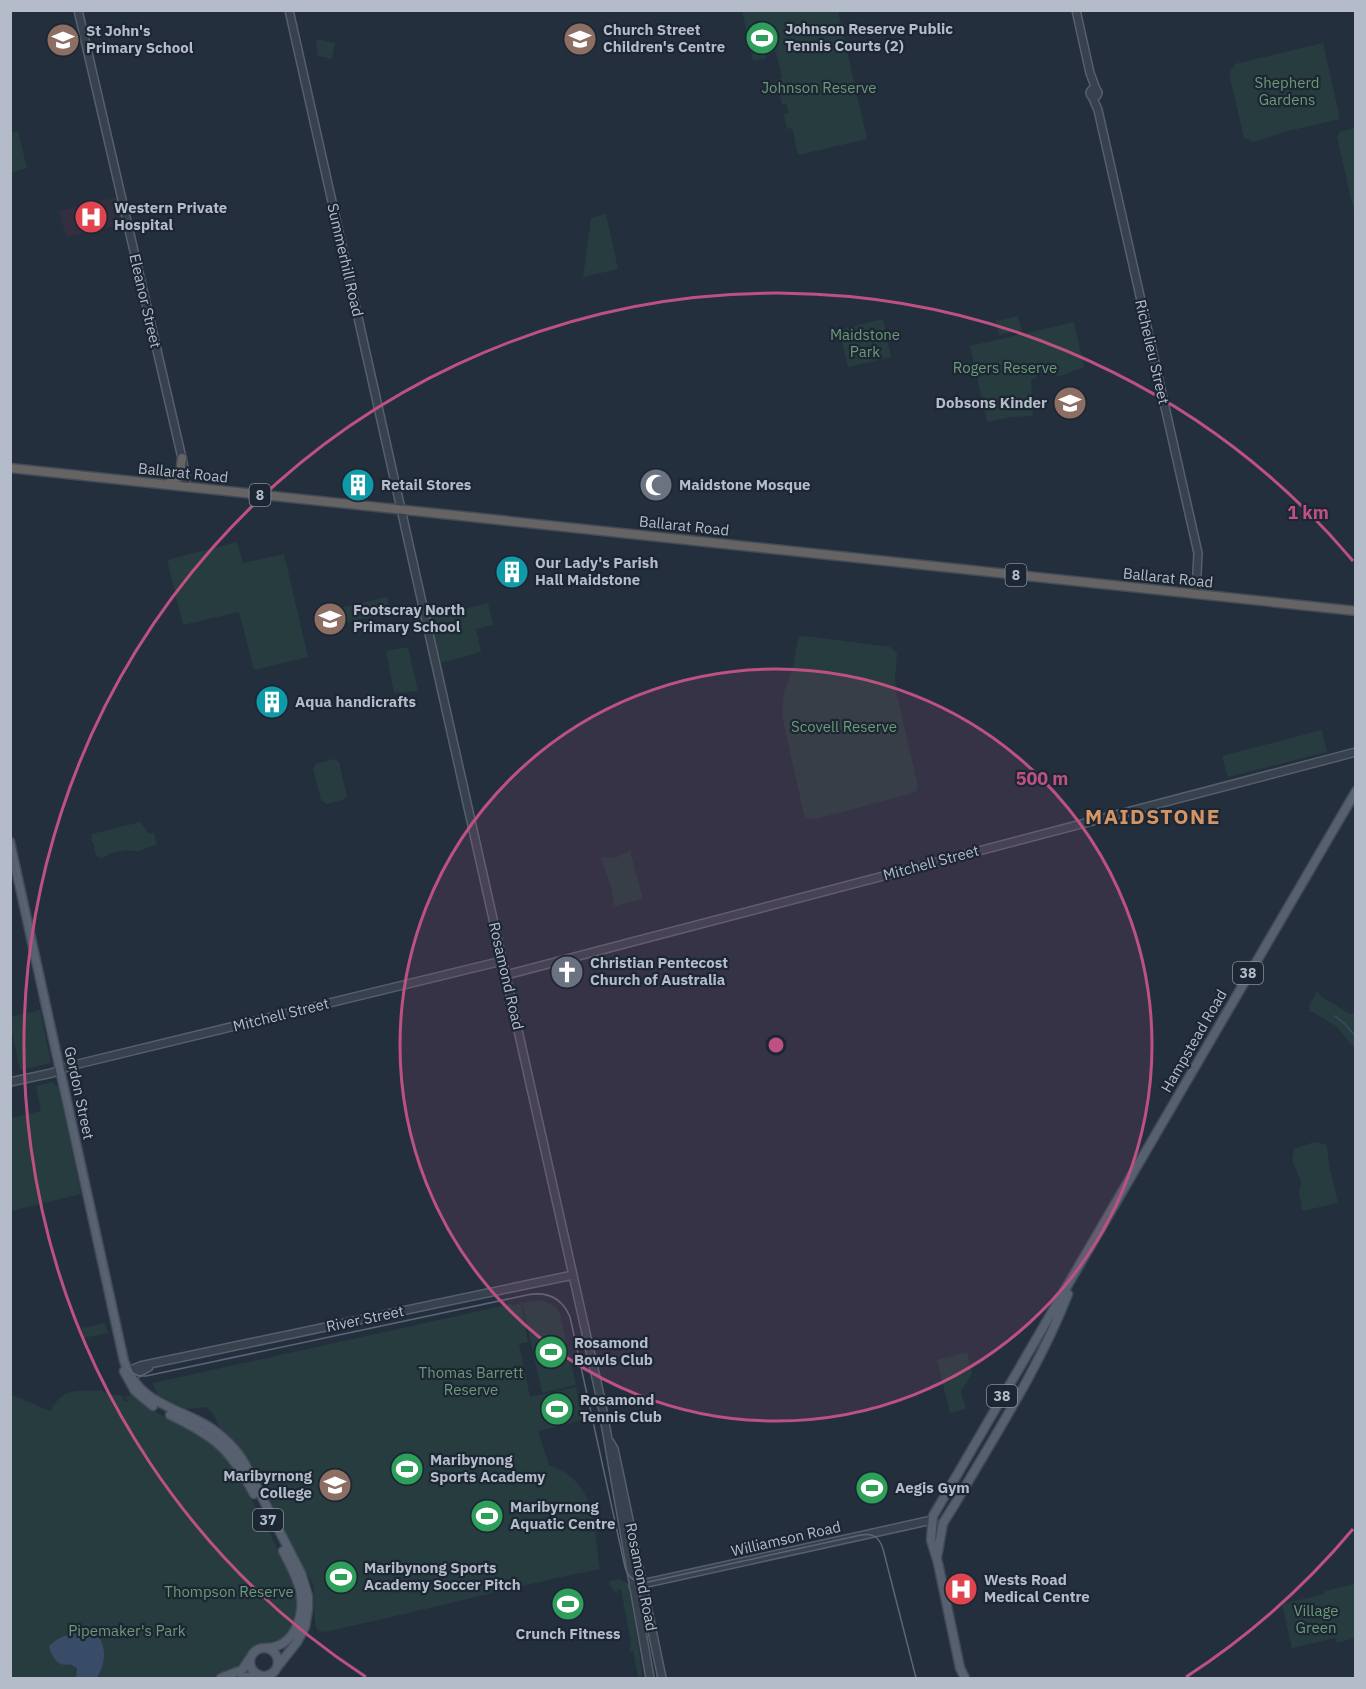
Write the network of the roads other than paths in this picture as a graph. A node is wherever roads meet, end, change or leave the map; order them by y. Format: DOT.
graph roads {
  1 [pos="78,10"];
  2 [pos="289,10"];
  3 [pos="1076,10"];
  4 [pos="182,458"];
  5 [pos="10,468"];
  6 [pos="166,484"];
  7 [pos="186,486"];
  8 [pos="402,509"];
  9 [pos="1196,594"];
  10 [pos="1356,611"];
  11 [pos="1356,752"];
  12 [pos="1356,790"];
  13 [pos="10,842"];
  14 [pos="502,961"];
  15 [pos="506,975"];
  16 [pos="60,1070"];
  17 [pos="10,1082"];
  18 [pos="1076,1274"];
  19 [pos="573,1275"];
  20 [pos="128,1375"];
  21 [pos="203,1423"];
  22 [pos="206,1433"];
  23 [pos="610,1442"];
  24 [pos="946,1517"];
  25 [pos="932,1520"];
  26 [pos="938,1563"];
  27 [pos="640,1569"];
  28 [pos="631,1571"];
  29 [pos="642,1584"];
  30 [pos="633,1586"];
  31 [pos="266,1648"];
  32 [pos="250,1658"];
  33 [pos="278,1666"];
  34 [pos="960,1668"];
  35 [pos="259,1675"];
  36 [pos="220,1678"];
  37 [pos="242,1678"];
  38 [pos="650,1678"];
  39 [pos="662,1678"];
  40 [pos="958,1678"];
  41 [pos="965,1678"];
  1 -- 4 [label="street, Eleanor Street"];
  2 -- 8 [label="street, Summerhill Road"];
  3 -- 9 [label="street, Richelieu Street"];
  4 -- 6 [label="highway"];
  4 -- 7 [label="street, Eleanor Street"];
  5 -- 6 [label="highway, Ballarat Road / 8"];
  6 -- 7 [label="highway, Ballarat Road / 8"];
  7 -- 8 [label="highway, Ballarat Road / 8"];
  8 -- 9 [label="highway, Ballarat Road / 8"];
  8 -- 14 [label="street, Rosamond Road"];
  9 -- 10 [label="highway, Ballarat Road / 8"];
  11 -- 15 [label="street, Mitchell Street"];
  12 -- 18 [label="main road, Hampstead Road / 38"];
  13 -- 16 [label="main road, Gordon Street / 37"];
  14 -- 15 [label="street, Rosamond Road"];
  14 -- 16 [label="street, Mitchell Street"];
  15 -- 19 [label="street, Rosamond Road"];
  16 -- 17 [label="street, Mitchell Street"];
  16 -- 20 [label="main road, Gordon Street / 37"];
  18 -- 24 [label="main road, Hampstead Road / 38"];
  18 -- 25 [label="main road, Hampstead Road / 38"];
  19 -- 20 [label="street, River Street"];
  19 -- 23 [label="street, Rosamond Road"];
  20 -- 21 [label="main road, Gordon Street / 37"];
  20 -- 22 [label="main road, Gordon Street / 37"];
  21 -- 22 [label="main road"];
  21 -- 33 [label="main road, Gordon Street / 37"];
  22 -- 31 [label="main road, Gordon Street / 37"];
  23 -- 27 [label="street, Rosamond Road"];
  23 -- 28 [label="street, Rosamond Road"];
  24 -- 25 [label="main road, Williamson Road"];
  24 -- 26 [label="main road, 38"];
  25 -- 26 [label="main road, 38"];
  25 -- 29 [label="street, Williamson Road"];
  26 -- 34 [label="main road, 38"];
  27 -- 28 [label="street"];
  27 -- 29 [label="street, Rosamond Road"];
  28 -- 30 [label="street, Rosamond Road"];
  29 -- 30 [label="street, Williamson Road"];
  29 -- 39 [label="street, Rosamond Road"];
  30 -- 38 [label="street, Rosamond Road"];
  31 -- 32 [label="main road, 37"];
  31 -- 33 [label="main road"];
  32 -- 35 [label="main road"];
  32 -- 36 [label="main road, 37"];
  33 -- 35 [label="main road, 37"];
  34 -- 40 [label="main road, 38"];
  34 -- 41 [label="main road, 38"];
  35 -- 37 [label="main road, 37"];
}
